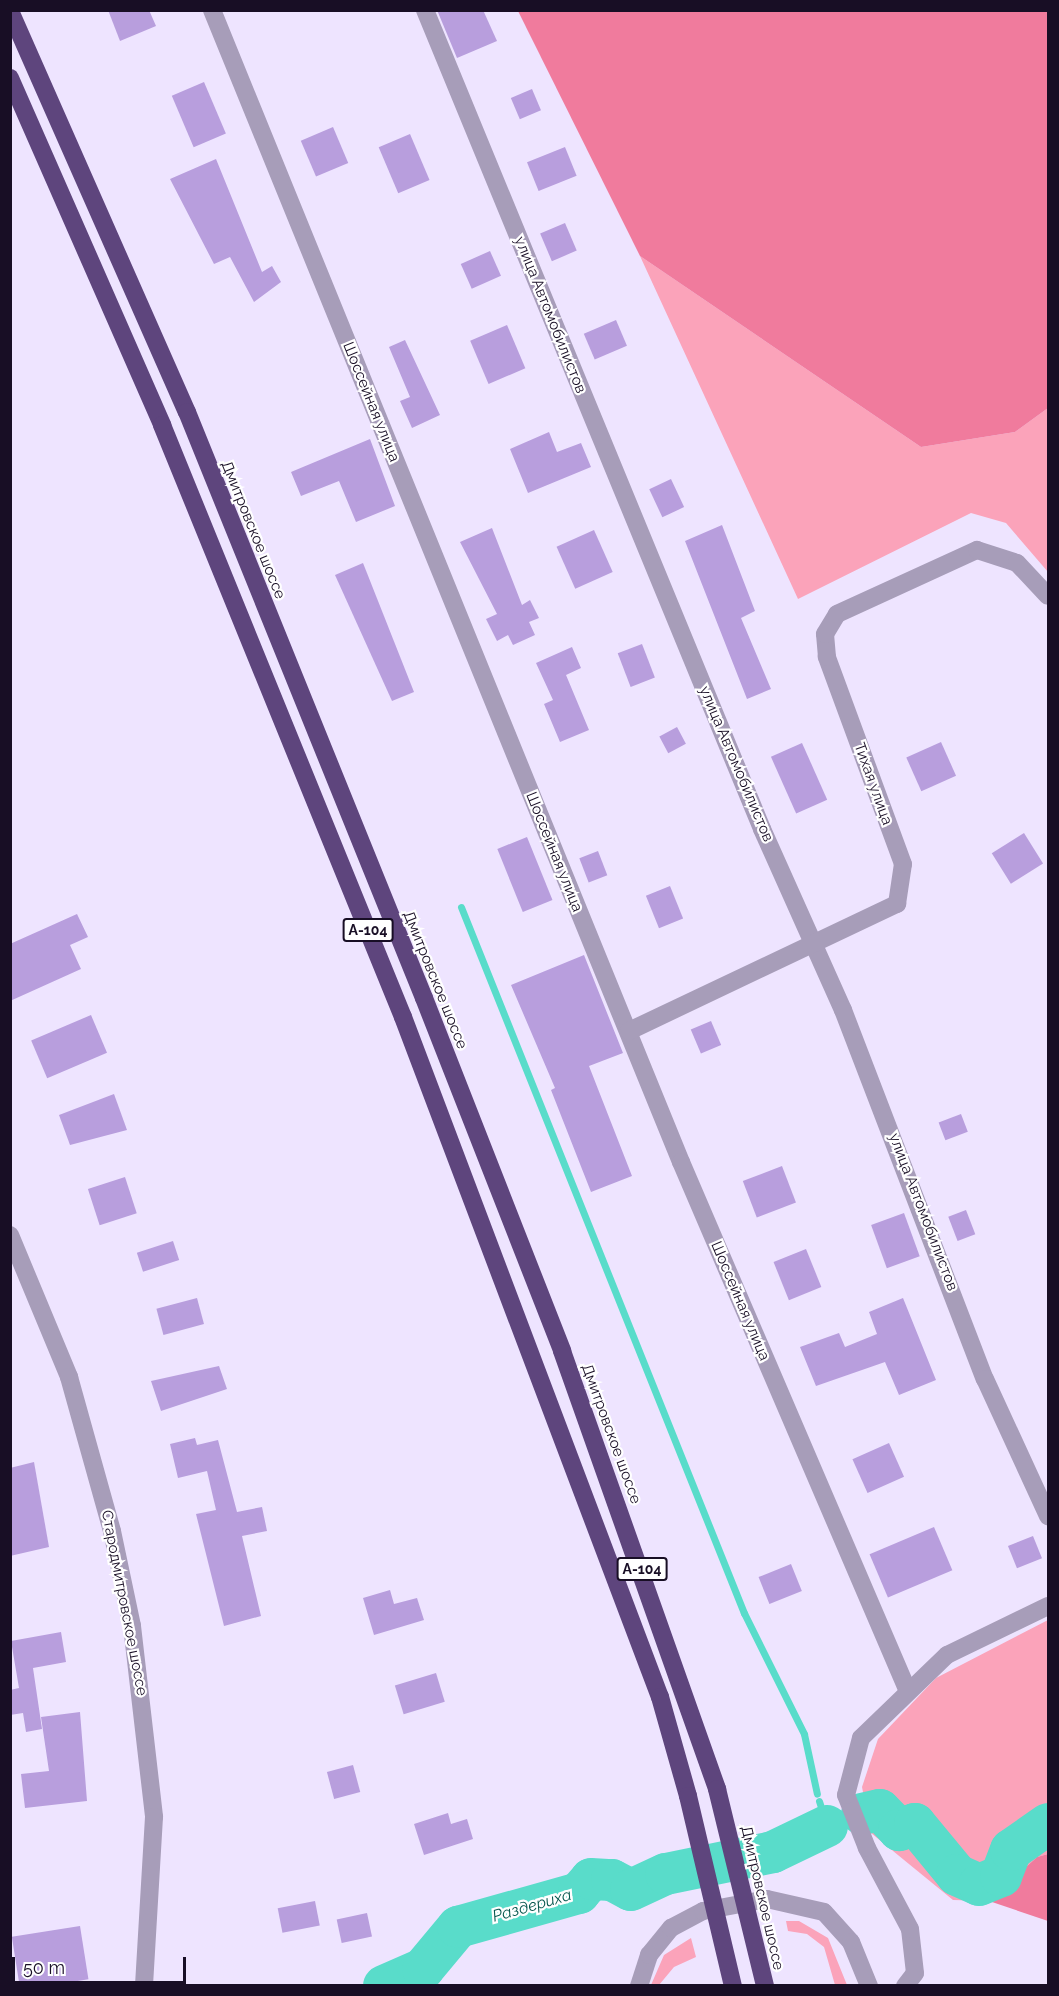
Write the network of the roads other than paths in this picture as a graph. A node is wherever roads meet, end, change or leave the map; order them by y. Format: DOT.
graph roads {
  1 [pos="212,10"];
  2 [pos="425,10"];
  3 [pos="10,11"];
  4 [pos="10,78"];
  5 [pos="1048,596"];
  6 [pos="813,944"];
  7 [pos="629,1031"];
  8 [pos="10,1235"];
  9 [pos="1048,1516"];
  10 [pos="1048,1606"];
  11 [pos="907,1689"];
  12 [pos="144,1986"];
  13 [pos="639,1986"];
  14 [pos="733,1986"];
  15 [pos="765,1986"];
  16 [pos="869,1986"];
  17 [pos="905,1986"];
  1 -- 7 [label="street, Шоссейная улица"];
  2 -- 6 [label="street, улица Автомобилистов"];
  3 -- 15 [label="highway, Дмитровское шоссе / А-104, bridge"];
  4 -- 14 [label="highway, А-104, bridge"];
  5 -- 6 [label="street, Тихая улица"];
  6 -- 7 [label="street, Тихая улица"];
  6 -- 9 [label="street, улица Автомобилистов"];
  7 -- 11 [label="street, Шоссейная улица"];
  8 -- 12 [label="street, Стародмитровское шоссе"];
  10 -- 11 [label="street"];
  11 -- 17 [label="street"];
  13 -- 16 [label="street"];
}
